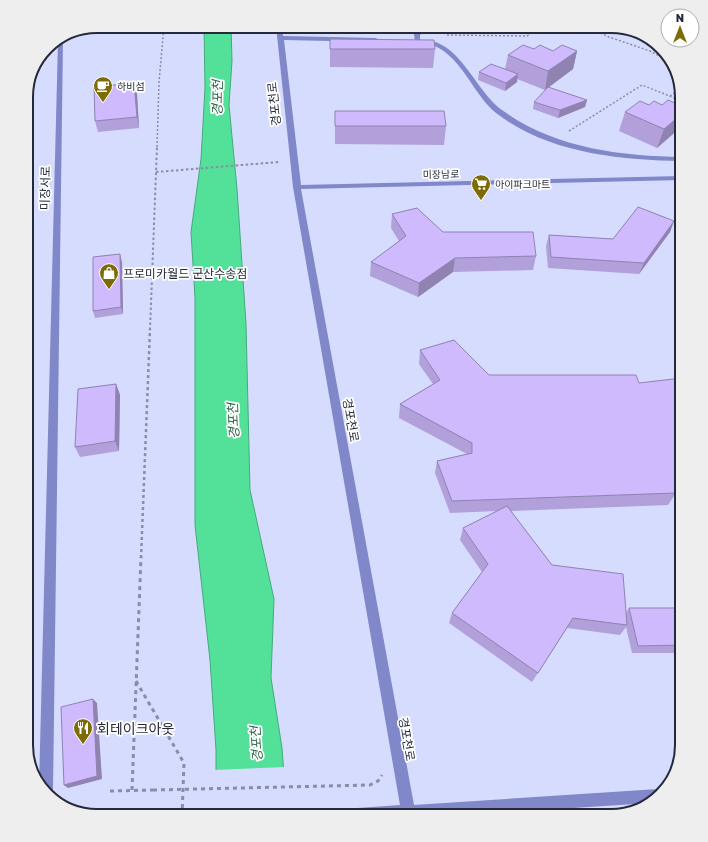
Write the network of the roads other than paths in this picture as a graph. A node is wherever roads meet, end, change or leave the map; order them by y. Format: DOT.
graph roads {
  1 [pos="280,33"];
  2 [pos="422,33"];
  3 [pos="280,38"];
  4 [pos="417,38"];
  5 [pos="386,40"];
  6 [pos="409,41"];
  7 [pos="61,45"];
  8 [pos="675,159"];
  9 [pos="675,178"];
  10 [pos="297,187"];
  11 [pos="46,784"];
  12 [pos="649,797"];
  13 [pos="408,809"];
  14 [pos="468,809"];
  1 -- 3 [label="street, 경포천로"];
  2 -- 4 [label="street"];
  3 -- 5 [label="street"];
  3 -- 10 [label="street, 경포천로"];
  4 -- 6 [label="street"];
  4 -- 8 [label="street"];
  7 -- 11 [label="street, 미장서로"];
  9 -- 10 [label="street, 미장남로"];
  10 -- 13 [label="street, 경포천로"];
  12 -- 14 [label="street"];
}
